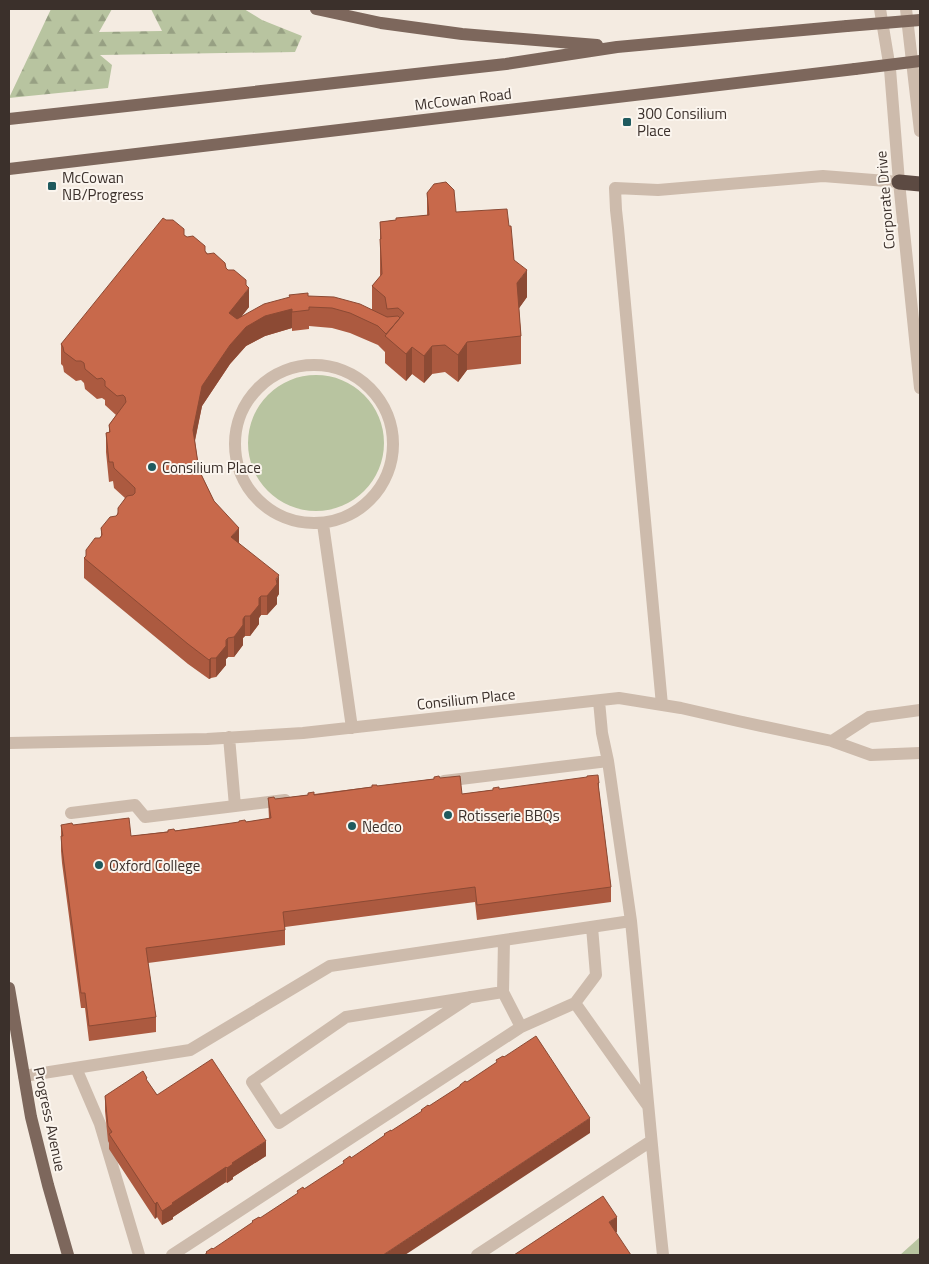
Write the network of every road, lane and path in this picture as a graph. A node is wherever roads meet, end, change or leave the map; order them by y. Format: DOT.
graph roads {
  1 [pos="316,9"];
  2 [pos="880,9"];
  3 [pos="906,9"];
  4 [pos="920,20"];
  5 [pos="617,47"];
  6 [pos="920,61"];
  7 [pos="9,120"];
  8 [pos="920,132"];
  9 [pos="9,169"];
  10 [pos="898,182"];
  11 [pos="920,184"];
  12 [pos="920,388"];
  13 [pos="323,524"];
  14 [pos="599,701"];
  15 [pos="662,705"];
  16 [pos="920,710"];
  17 [pos="352,728"];
  18 [pos="228,737"];
  19 [pos="832,741"];
  20 [pos="9,742"];
  21 [pos="920,753"];
  22 [pos="608,761"];
  23 [pos="431,783"];
  24 [pos="294,799"];
  25 [pos="236,806"];
  26 [pos="72,813"];
  27 [pos="631,921"];
  28 [pos="592,927"];
  29 [pos="504,940"];
  30 [pos="9,988"];
  31 [pos="503,992"];
  32 [pos="470,997"];
  33 [pos="575,1003"];
  34 [pos="521,1026"];
  35 [pos="76,1068"];
  36 [pos="24,1076"];
  37 [pos="649,1107"];
  38 [pos="651,1141"];
  39 [pos="68,1255"];
  40 [pos="138,1255"];
  41 [pos="172,1255"];
  42 [pos="477,1255"];
  43 [pos="663,1255"];
  1 -- 5 [label="main road"];
  2 -- 10 [label="street, Corporate Drive"];
  3 -- 8 [label="street"];
  4 -- 5 [label="main road, McCowan Road, bridge"];
  5 -- 7 [label="main road, McCowan Road"];
  6 -- 9 [label="main road, McCowan Road, bridge"];
  10 -- 11 [label="highway"];
  10 -- 12 [label="street, Corporate Drive"];
  10 -- 15 [label="street"];
  13 -- 13 [label="street"];
  13 -- 17 [label="street"];
  14 -- 15 [label="street, Consilium Place"];
  14 -- 17 [label="street, Consilium Place"];
  14 -- 22 [label="street"];
  15 -- 19 [label="street, Consilium Place"];
  16 -- 19 [label="street"];
  17 -- 18 [label="street, Consilium Place"];
  18 -- 20 [label="street, Consilium Place"];
  18 -- 25 [label="street"];
  19 -- 21 [label="street, Consilium Place"];
  22 -- 23 [label="street"];
  22 -- 27 [label="street"];
  24 -- 25 [label="street"];
  25 -- 26 [label="street"];
  27 -- 28 [label="street"];
  27 -- 37 [label="street"];
  28 -- 29 [label="street"];
  28 -- 33 [label="street"];
  29 -- 31 [label="street"];
  29 -- 35 [label="street"];
  30 -- 36 [label="main road, Progress Avenue"];
  31 -- 32 [label="street"];
  31 -- 34 [label="street"];
  32 -- 32 [label="street"];
  33 -- 34 [label="street"];
  33 -- 37 [label="street"];
  34 -- 41 [label="street"];
  35 -- 36 [label="street"];
  35 -- 40 [label="street"];
  36 -- 39 [label="main road, Progress Avenue"];
  37 -- 38 [label="street"];
  38 -- 42 [label="street"];
  38 -- 43 [label="street"];
}
